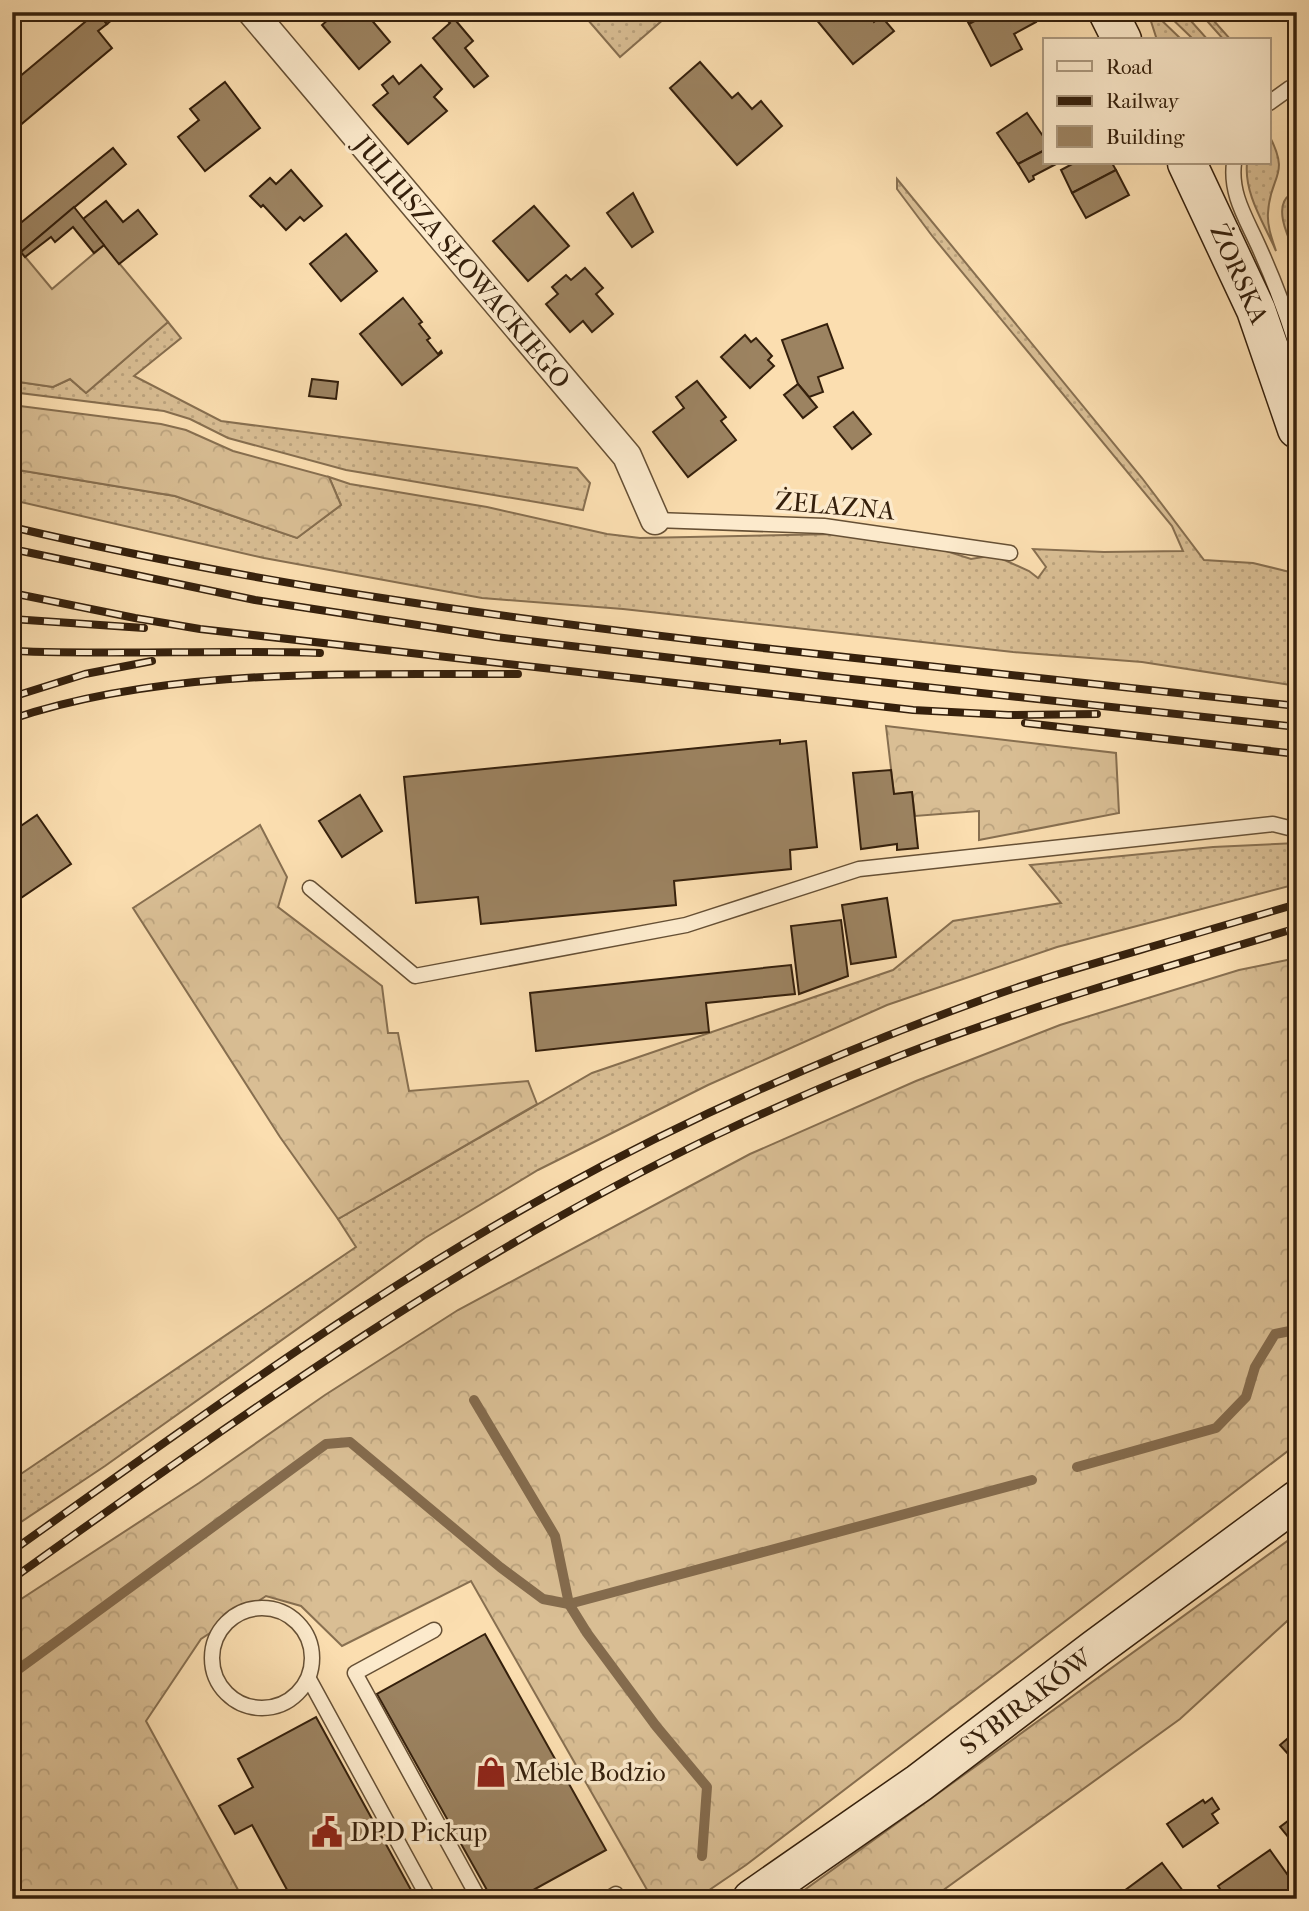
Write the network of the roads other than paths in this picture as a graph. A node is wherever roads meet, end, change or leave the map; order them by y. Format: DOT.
graph roads {
  1 [pos="252,12"];
  2 [pos="1108,12"];
  3 [pos="1121,38"];
  4 [pos="1290,88"];
  5 [pos="1270,102"];
  6 [pos="1188,164"];
  7 [pos="1234,164"];
  8 [pos="1297,347"];
  9 [pos="1297,429"];
  10 [pos="655,520"];
  11 [pos="1010,553"];
  12 [pos="1297,830"];
  13 [pos="310,888"];
  14 [pos="1297,1500"];
  15 [pos="434,1630"];
  16 [pos="309,1679"];
  17 [pos="429,1899"];
  18 [pos="479,1899"];
  19 [pos="608,1899"];
  20 [pos="620,1899"];
  21 [pos="752,1899"];
  1 -- 10 [label="street, JULIUSZA SŁOWACKIEGO"];
  2 -- 3 [label="main road"];
  4 -- 5 [label="lane"];
  6 -- 9 [label="main road, ŻORSKA"];
  7 -- 8 [label="lane"];
  10 -- 11 [label="lane, ŻELAZNA"];
  12 -- 13 [label="lane"];
  14 -- 21 [label="main road, SYBIRAKÓW"];
  15 -- 18 [label="lane"];
  16 -- 16 [label="lane"];
  16 -- 17 [label="lane"];
  19 -- 20 [label="lane"];
}
